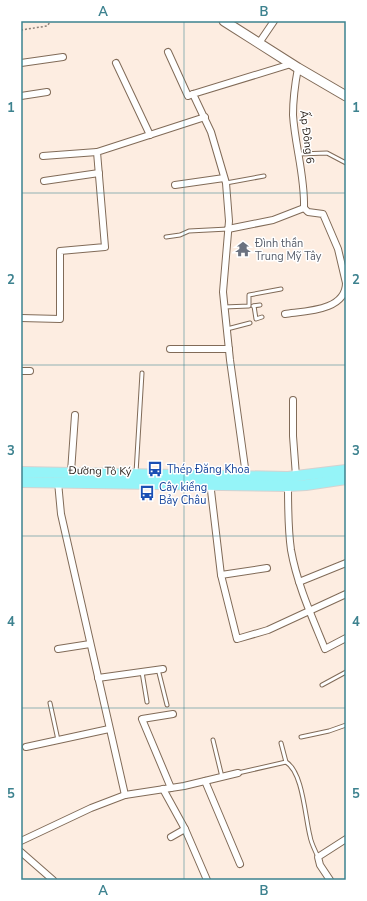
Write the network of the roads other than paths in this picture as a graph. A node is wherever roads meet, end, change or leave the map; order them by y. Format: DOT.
graph roads {
  1 [pos="224,21"];
  2 [pos="274,21"];
  3 [pos="259,43"];
  4 [pos="168,52"];
  5 [pos="62,58"];
  6 [pos="21,63"];
  7 [pos="116,63"];
  8 [pos="294,66"];
  9 [pos="47,92"];
  10 [pos="193,94"];
  11 [pos="21,96"];
  12 [pos="346,96"];
  13 [pos="205,118"];
  14 [pos="150,135"];
  15 [pos="97,152"];
  16 [pos="299,154"];
  17 [pos="43,156"];
  18 [pos="346,163"];
  19 [pos="98,174"];
  20 [pos="264,176"];
  21 [pos="225,180"];
  22 [pos="44,181"];
  23 [pos="175,185"];
  24 [pos="304,208"];
  25 [pos="228,229"];
  26 [pos="166,236"];
  27 [pos="346,283"];
  28 [pos="281,289"];
  29 [pos="260,305"];
  30 [pos="249,306"];
  31 [pos="254,306"];
  32 [pos="224,307"];
  33 [pos="285,314"];
  34 [pos="262,317"];
  35 [pos="21,318"];
  36 [pos="250,323"];
  37 [pos="226,329"];
  38 [pos="170,349"];
  39 [pos="229,349"];
  40 [pos="21,371"];
  41 [pos="30,371"];
  42 [pos="142,373"];
  43 [pos="293,400"];
  44 [pos="75,415"];
  45 [pos="346,470"];
  46 [pos="21,472"];
  47 [pos="71,472"];
  48 [pos="136,473"];
  49 [pos="296,476"];
  50 [pos="346,479"];
  51 [pos="210,480"];
  52 [pos="247,480"];
  53 [pos="21,482"];
  54 [pos="58,482"];
  55 [pos="288,486"];
  56 [pos="346,562"];
  57 [pos="267,568"];
  58 [pos="221,575"];
  59 [pos="299,582"];
  60 [pos="346,594"];
  61 [pos="310,612"];
  62 [pos="346,638"];
  63 [pos="90,644"];
  64 [pos="58,649"];
  65 [pos="161,669"];
  66 [pos="142,672"];
  67 [pos="346,672"];
  68 [pos="98,678"];
  69 [pos="322,685"];
  70 [pos="147,702"];
  71 [pos="50,703"];
  72 [pos="167,705"];
  73 [pos="173,714"];
  74 [pos="346,725"];
  75 [pos="109,729"];
  76 [pos="302,737"];
  77 [pos="58,740"];
  78 [pos="214,740"];
  79 [pos="281,743"];
  80 [pos="26,747"];
  81 [pos="286,762"];
  82 [pos="238,773"];
  83 [pos="222,777"];
  84 [pos="205,781"];
  85 [pos="171,788"];
  86 [pos="163,789"];
  87 [pos="125,795"];
  88 [pos="185,829"];
  89 [pos="171,837"];
  90 [pos="346,840"];
  91 [pos="21,841"];
  92 [pos="21,852"];
  93 [pos="318,857"];
  94 [pos="240,864"];
  95 [pos="49,879"];
  96 [pos="207,880"];
  97 [pos="330,880"];
  1 -- 3 [label="main road"];
  2 -- 3 [label="street"];
  3 -- 8 [label="main road"];
  4 -- 10 [label="street"];
  5 -- 6 [label="street"];
  7 -- 14 [label="street"];
  8 -- 10 [label="street"];
  8 -- 12 [label="main road"];
  8 -- 16 [label="street, Ấp Đông 6"];
  9 -- 11 [label="street"];
  10 -- 13 [label="street"];
  13 -- 14 [label="street"];
  13 -- 21 [label="street"];
  14 -- 15 [label="street"];
  15 -- 17 [label="street"];
  15 -- 19 [label="street"];
  16 -- 18 [label="lane"];
  16 -- 24 [label="street, Ấp Đông 6"];
  19 -- 22 [label="street"];
  19 -- 35 [label="street"];
  20 -- 21 [label="lane"];
  21 -- 23 [label="street"];
  21 -- 25 [label="street"];
  24 -- 25 [label="street"];
  24 -- 27 [label="street"];
  25 -- 26 [label="lane"];
  25 -- 32 [label="street"];
  27 -- 33 [label="street"];
  28 -- 30 [label="lane"];
  29 -- 31 [label="lane"];
  30 -- 31 [label="lane"];
  30 -- 32 [label="lane"];
  31 -- 34 [label="lane"];
  32 -- 37 [label="street"];
  36 -- 37 [label="lane"];
  37 -- 39 [label="street"];
  38 -- 39 [label="street"];
  39 -- 52 [label="street"];
  40 -- 41 [label="street"];
  42 -- 48 [label="lane"];
  43 -- 49 [label="street"];
  44 -- 47 [label="street"];
  45 -- 49 [label="main road, Đường Tô Ký"];
  46 -- 47 [label="main road, Đường Tô Ký"];
  47 -- 48 [label="main road, Đường Tô Ký"];
  48 -- 51 [label="main road, Đường Tô Ký"];
  49 -- 52 [label="main road, Đường Tô Ký"];
  50 -- 55 [label="main road, Đường Tô Ký"];
  51 -- 52 [label="main road, Đường Tô Ký"];
  51 -- 54 [label="main road, Đường Tô Ký"];
  51 -- 58 [label="street"];
  52 -- 55 [label="main road, Đường Tô Ký"];
  53 -- 54 [label="main road, Đường Tô Ký"];
  54 -- 63 [label="street"];
  55 -- 59 [label="street"];
  56 -- 59 [label="street"];
  57 -- 58 [label="street"];
  58 -- 61 [label="street"];
  59 -- 61 [label="street"];
  60 -- 61 [label="street"];
  61 -- 62 [label="street"];
  63 -- 64 [label="street"];
  63 -- 68 [label="street"];
  65 -- 66 [label="street"];
  65 -- 72 [label="lane"];
  66 -- 68 [label="street"];
  66 -- 70 [label="lane"];
  67 -- 69 [label="lane"];
  68 -- 75 [label="street"];
  71 -- 77 [label="lane"];
  73 -- 85 [label="street"];
  74 -- 76 [label="lane"];
  75 -- 77 [label="street"];
  75 -- 87 [label="street"];
  77 -- 80 [label="street"];
  78 -- 83 [label="lane"];
  79 -- 81 [label="lane"];
  81 -- 82 [label="lane"];
  81 -- 93 [label="lane"];
  82 -- 83 [label="street"];
  83 -- 84 [label="street"];
  84 -- 85 [label="street"];
  84 -- 94 [label="street"];
  85 -- 86 [label="street"];
  86 -- 87 [label="street"];
  86 -- 88 [label="street"];
  87 -- 91 [label="street"];
  88 -- 89 [label="street"];
  88 -- 96 [label="street"];
  90 -- 93 [label="street"];
  92 -- 95 [label="street"];
  93 -- 97 [label="street"];
}
